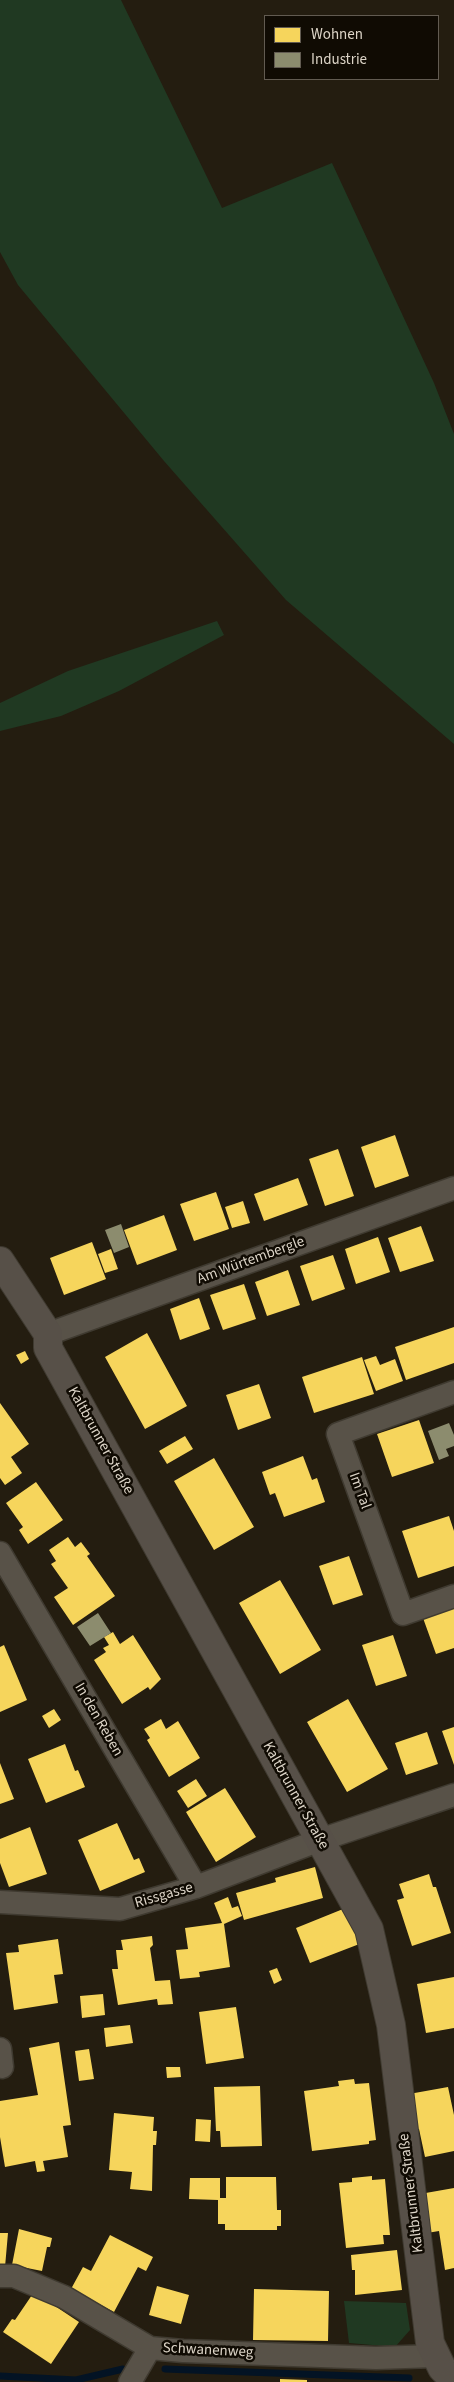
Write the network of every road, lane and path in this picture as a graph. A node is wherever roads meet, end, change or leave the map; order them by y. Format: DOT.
graph roads {
  1 [pos="454,1188"];
  2 [pos="0,1260"];
  3 [pos="48,1334"];
  4 [pos="454,1392"];
  5 [pos="0,1553"];
  6 [pos="454,1596"];
  7 [pos="454,1795"];
  8 [pos="320,1840"];
  9 [pos="196,1887"];
  10 [pos="0,1902"];
  11 [pos="0,2276"];
  12 [pos="150,2348"];
  13 [pos="434,2356"];
  14 [pos="451,2380"];
  15 [pos="130,2382"];
  1 -- 3 [label="street, Am Würtembergle"];
  2 -- 3 [label="street, Kaltbrunner Straße"];
  3 -- 8 [label="street, Kaltbrunner Straße"];
  4 -- 6 [label="street, Im Tal"];
  5 -- 9 [label="street, In den Reben"];
  7 -- 8 [label="street, Rissgasse"];
  8 -- 9 [label="street, Rissgasse"];
  8 -- 13 [label="street, Kaltbrunner Straße"];
  9 -- 10 [label="street, Rissgasse"];
  11 -- 12 [label="street, Schwanenweg"];
  12 -- 13 [label="street, Schwanenweg"];
  12 -- 15 [label="street"];
  13 -- 14 [label="street, Kaltbrunner Straße"];
}
